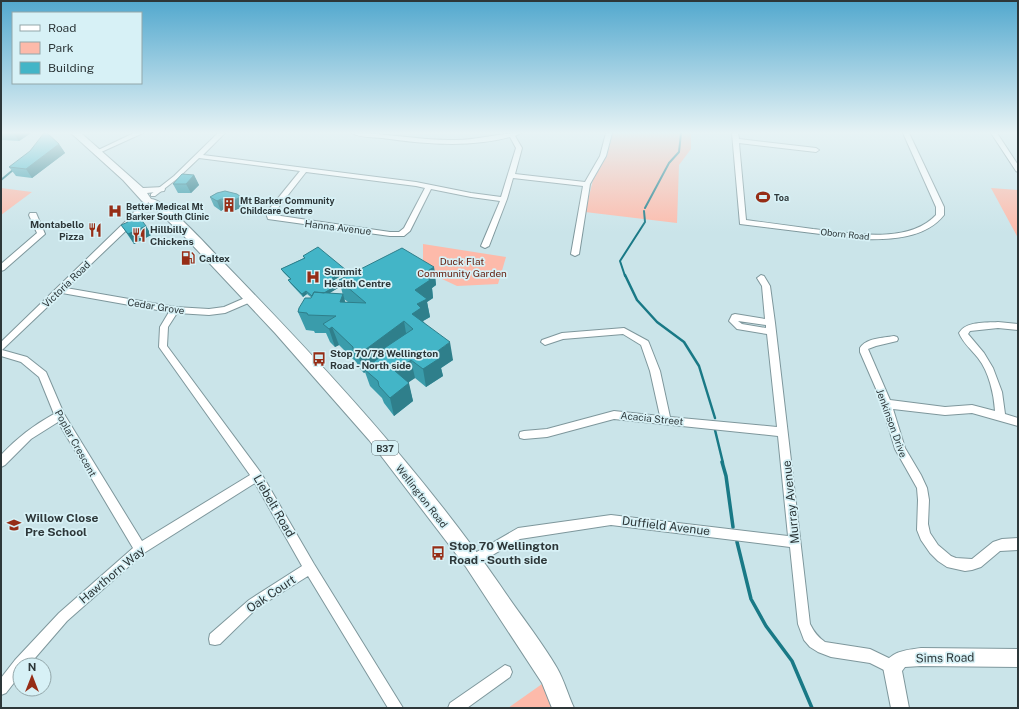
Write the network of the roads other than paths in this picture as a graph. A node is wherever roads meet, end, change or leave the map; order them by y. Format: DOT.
graph roads {
  1 [pos="113,166"];
  2 [pos="188,166"];
  3 [pos="274,166"];
  4 [pos="514,166"];
  5 [pos="596,166"];
  6 [pos="739,166"];
  7 [pos="921,166"];
  8 [pos="304,170"];
  9 [pos="511,176"];
  10 [pos="587,184"];
  11 [pos="429,188"];
  12 [pos="154,200"];
  13 [pos="504,200"];
  14 [pos="33,215"];
  15 [pos="485,246"];
  16 [pos="574,254"];
  17 [pos="1,268"];
  18 [pos="761,278"];
  19 [pos="60,290"];
  20 [pos="250,299"];
  21 [pos="176,310"];
  22 [pos="1016,327"];
  23 [pos="894,340"];
  24 [pos="545,342"];
  25 [pos="1,347"];
  26 [pos="1,353"];
  27 [pos="887,404"];
  28 [pos="60,416"];
  29 [pos="1000,416"];
  30 [pos="666,419"];
  31 [pos="1018,422"];
  32 [pos="783,432"];
  33 [pos="524,435"];
  34 [pos="1,462"];
  35 [pos="258,476"];
  36 [pos="795,542"];
  37 [pos="1018,544"];
  38 [pos="140,549"];
  39 [pos="472,561"];
  40 [pos="310,568"];
  41 [pos="215,639"];
  42 [pos="27,657"];
  43 [pos="1018,658"];
  44 [pos="892,667"];
  45 [pos="506,672"];
  46 [pos="12,675"];
  47 [pos="1,688"];
  48 [pos="396,708"];
  49 [pos="455,708"];
  50 [pos="563,708"];
  51 [pos="900,708"];
  1 -- 12 [label="main road, Wellington Road / B37"];
  2 -- 12 [label="street, Victoria Road"];
  3 -- 8 [label="street"];
  4 -- 9 [label="street"];
  5 -- 10 [label="street"];
  6 -- 7 [label="street, Oborn Road"];
  8 -- 11 [label="street"];
  8 -- 11 [label="street, Hanna Avenue"];
  9 -- 10 [label="street"];
  9 -- 13 [label="street"];
  10 -- 16 [label="street"];
  11 -- 13 [label="street"];
  12 -- 19 [label="street, Victoria Road"];
  12 -- 20 [label="main road, Wellington Road / B37"];
  13 -- 15 [label="street"];
  14 -- 17 [label="street"];
  18 -- 32 [label="street, Murray Avenue"];
  19 -- 21 [label="street, Cedar Grove"];
  19 -- 25 [label="street, Victoria Road"];
  20 -- 21 [label="street, Cedar Grove"];
  20 -- 39 [label="main road, Wellington Road / B37"];
  21 -- 35 [label="street, Liebelt Road"];
  22 -- 29 [label="street"];
  23 -- 27 [label="street, Jenkinson Drive"];
  24 -- 30 [label="street"];
  26 -- 28 [label="street, Poplar Crescent"];
  27 -- 29 [label="street"];
  27 -- 37 [label="street, Jenkinson Drive"];
  28 -- 34 [label="street"];
  28 -- 38 [label="street, Poplar Crescent"];
  29 -- 31 [label="street"];
  30 -- 32 [label="street, Acacia Street"];
  30 -- 33 [label="street, Acacia Street"];
  32 -- 36 [label="street, Murray Avenue"];
  35 -- 38 [label="street, Hawthorn Way"];
  35 -- 40 [label="street, Liebelt Road"];
  36 -- 39 [label="street, Duffield Avenue"];
  36 -- 44 [label="street, Murray Avenue"];
  38 -- 42 [label="street, Hawthorn Way"];
  39 -- 50 [label="main road, Wellington Road / B37"];
  40 -- 41 [label="street, Oak Court"];
  40 -- 48 [label="street, Liebelt Road"];
  43 -- 44 [label="street, Sims Road"];
  44 -- 51 [label="street"];
  45 -- 49 [label="street"];
  46 -- 47 [label="street, Hawthorn Way"];
}
